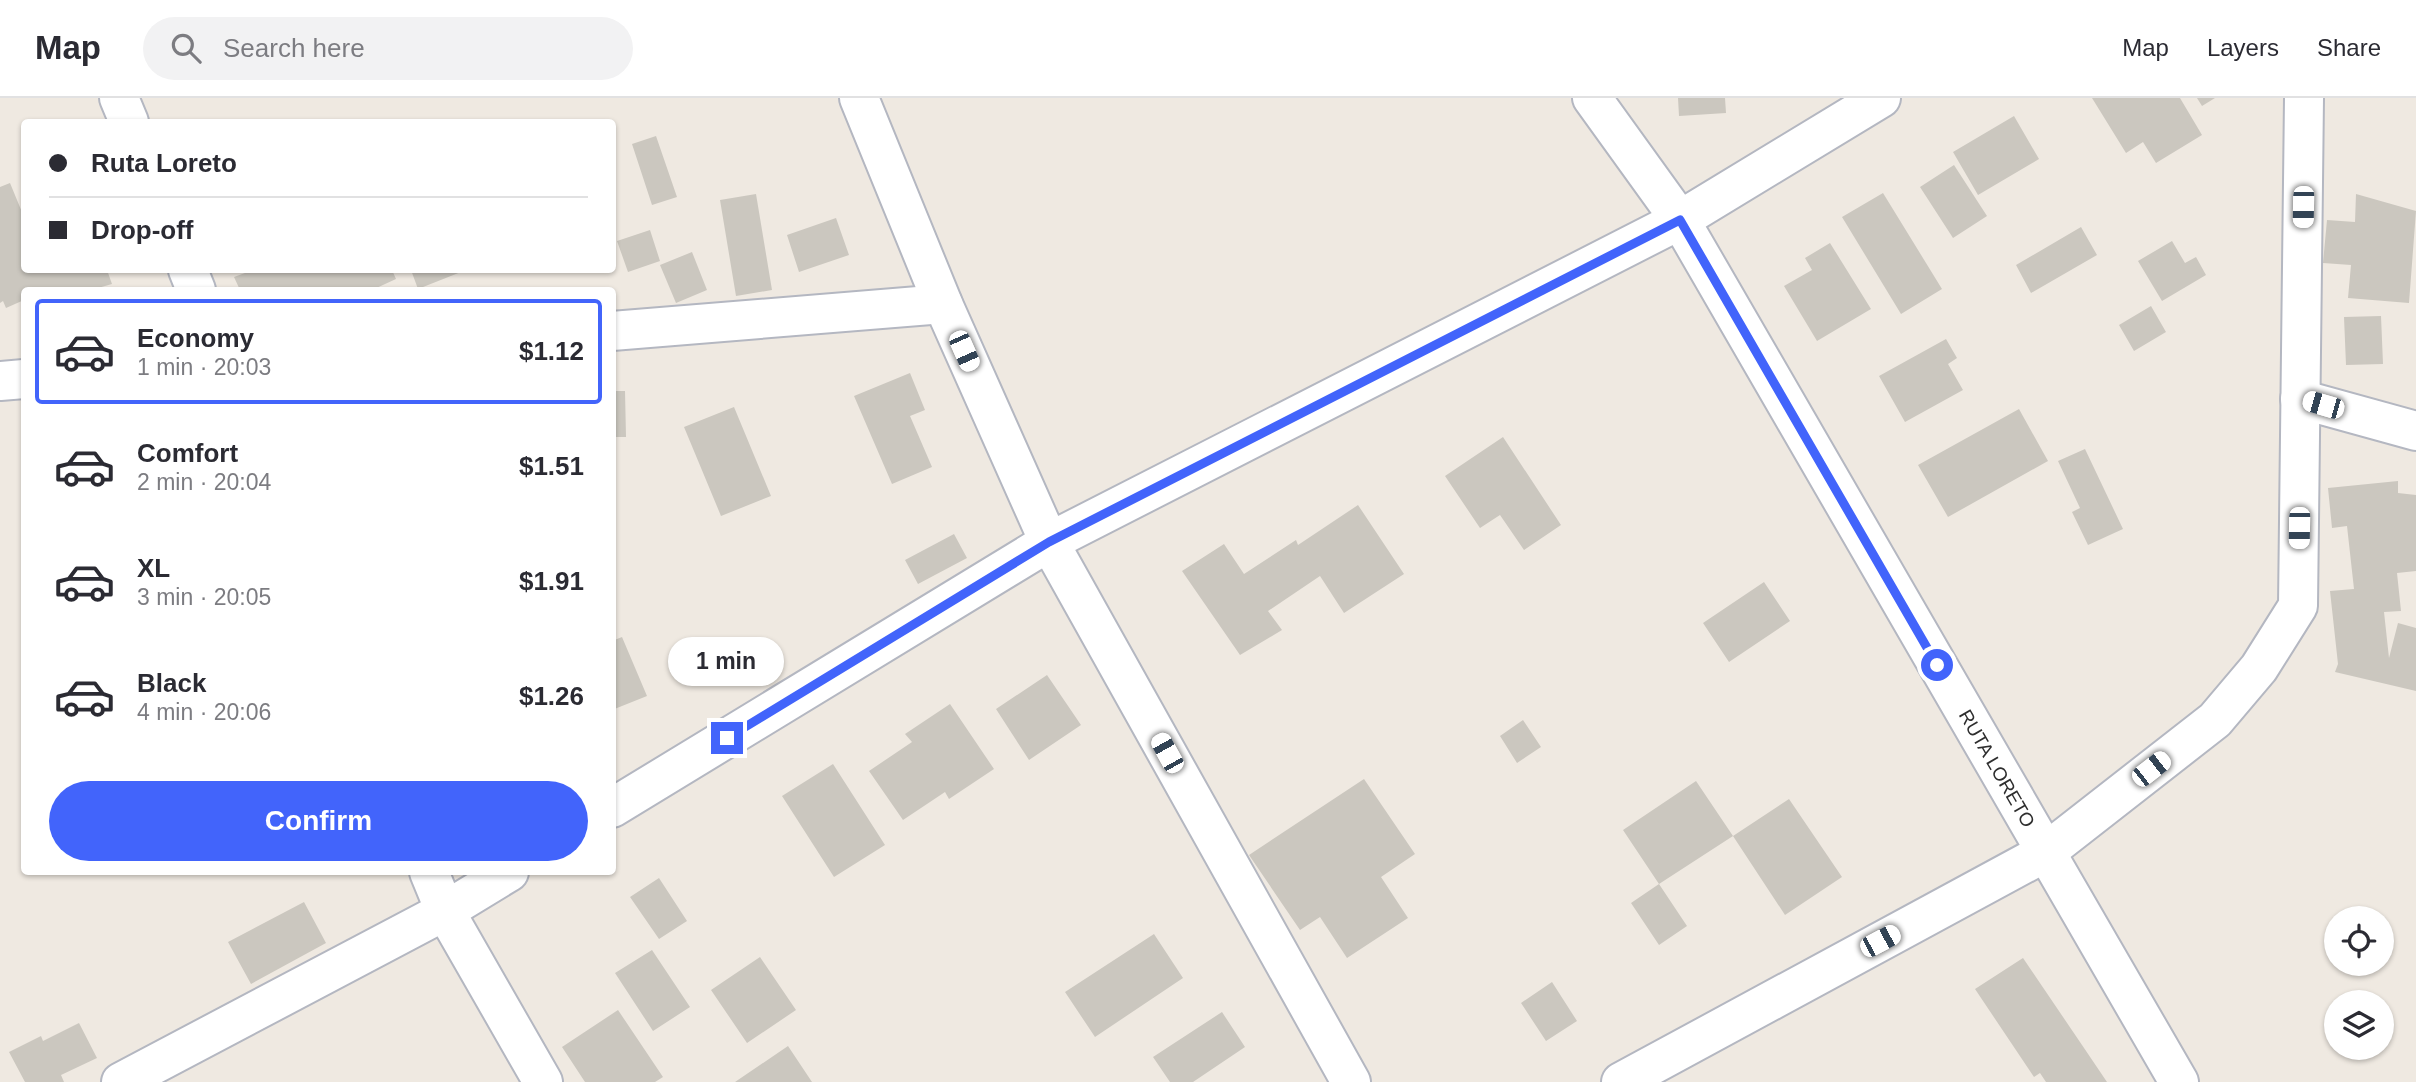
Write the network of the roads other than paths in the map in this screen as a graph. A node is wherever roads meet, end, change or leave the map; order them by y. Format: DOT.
graph roads {
  1 [pos="119,98"];
  2 [pos="859,98"];
  3 [pos="1592,98"];
  4 [pos="1881,98"];
  5 [pos="2304,98"];
  6 [pos="128,119"];
  7 [pos="1680,220"];
  8 [pos="943,304"];
  9 [pos="616,331"];
  10 [pos="21,379"];
  11 [pos="0,382"];
  12 [pos="2300,399"];
  13 [pos="2416,431"];
  14 [pos="1049,542"];
  15 [pos="616,806"];
  16 [pos="2046,852"];
  17 [pos="430,875"];
  18 [pos="504,875"];
  19 [pos="445,911"];
  20 [pos="121,1082"];
  21 [pos="543,1082"];
  22 [pos="1351,1082"];
  23 [pos="1621,1082"];
  24 [pos="2179,1082"];
  1 -- 6 [label="street"];
  2 -- 8 [label="street"];
  3 -- 7 [label="street, RUTA LORETO"];
  4 -- 7 [label="street"];
  5 -- 12 [label="street"];
  7 -- 14 [label="street"];
  7 -- 16 [label="street, RUTA LORETO"];
  8 -- 9 [label="street"];
  8 -- 14 [label="street"];
  10 -- 11 [label="street"];
  12 -- 13 [label="street"];
  12 -- 16 [label="street"];
  14 -- 15 [label="street"];
  14 -- 22 [label="street"];
  16 -- 23 [label="street"];
  16 -- 24 [label="street, RUTA LORETO"];
  17 -- 19 [label="street"];
  18 -- 19 [label="street"];
  19 -- 20 [label="street"];
  19 -- 21 [label="street"];
}
